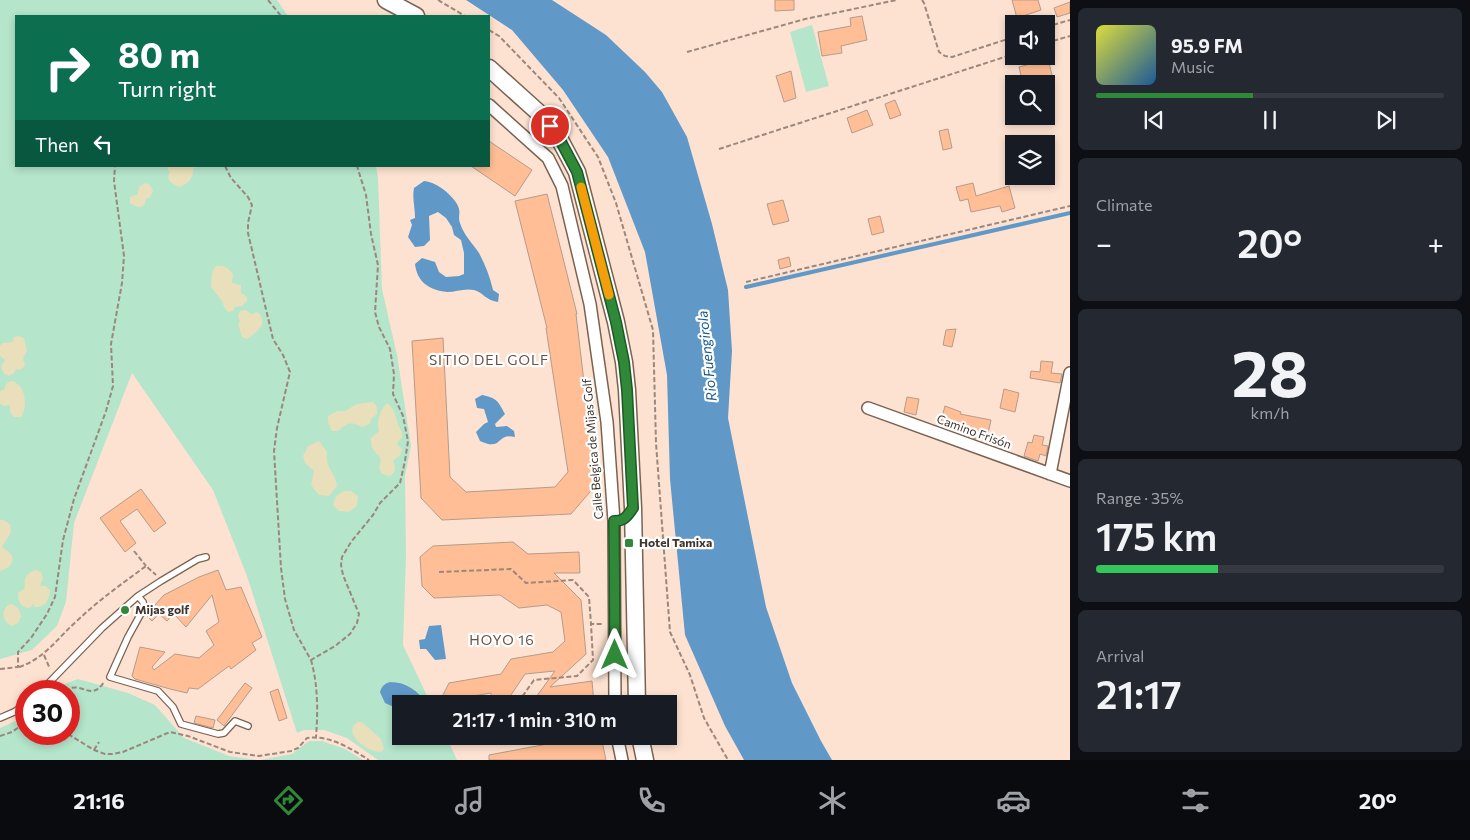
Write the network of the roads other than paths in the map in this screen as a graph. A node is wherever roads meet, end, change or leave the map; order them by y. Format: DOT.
graph roads {
  1 [pos="386,0"];
  2 [pos="414,15"];
  3 [pos="490,69"];
  4 [pos="490,106"];
  5 [pos="1070,373"];
  6 [pos="868,408"];
  7 [pos="1050,474"];
  8 [pos="1070,481"];
  9 [pos="633,508"];
  10 [pos="617,521"];
  11 [pos="633,534"];
  12 [pos="206,557"];
  13 [pos="138,596"];
  14 [pos="51,680"];
  15 [pos="615,695"];
  16 [pos="638,695"];
  17 [pos="15,711"];
  18 [pos="0,718"];
  19 [pos="248,726"];
  20 [pos="619,745"];
  21 [pos="642,745"];
  22 [pos="622,760"];
  23 [pos="645,760"];
  1 -- 2 [label="street"];
  3 -- 9 [label="street"];
  4 -- 10 [label="street, Calle Belgica de Mijas Golf"];
  5 -- 7 [label="street"];
  6 -- 7 [label="street, Camino Frisón"];
  7 -- 8 [label="street, Camino Frisón"];
  9 -- 10 [label="street"];
  9 -- 11 [label="street"];
  10 -- 11 [label="street"];
  10 -- 15 [label="street, Calle Belgica de Mijas Golf"];
  11 -- 16 [label="street"];
  12 -- 13 [label="lane"];
  13 -- 14 [label="lane"];
  13 -- 19 [label="lane"];
  17 -- 18 [label="lane"];
  20 -- 22 [label="street"];
  21 -- 23 [label="street"];
}
